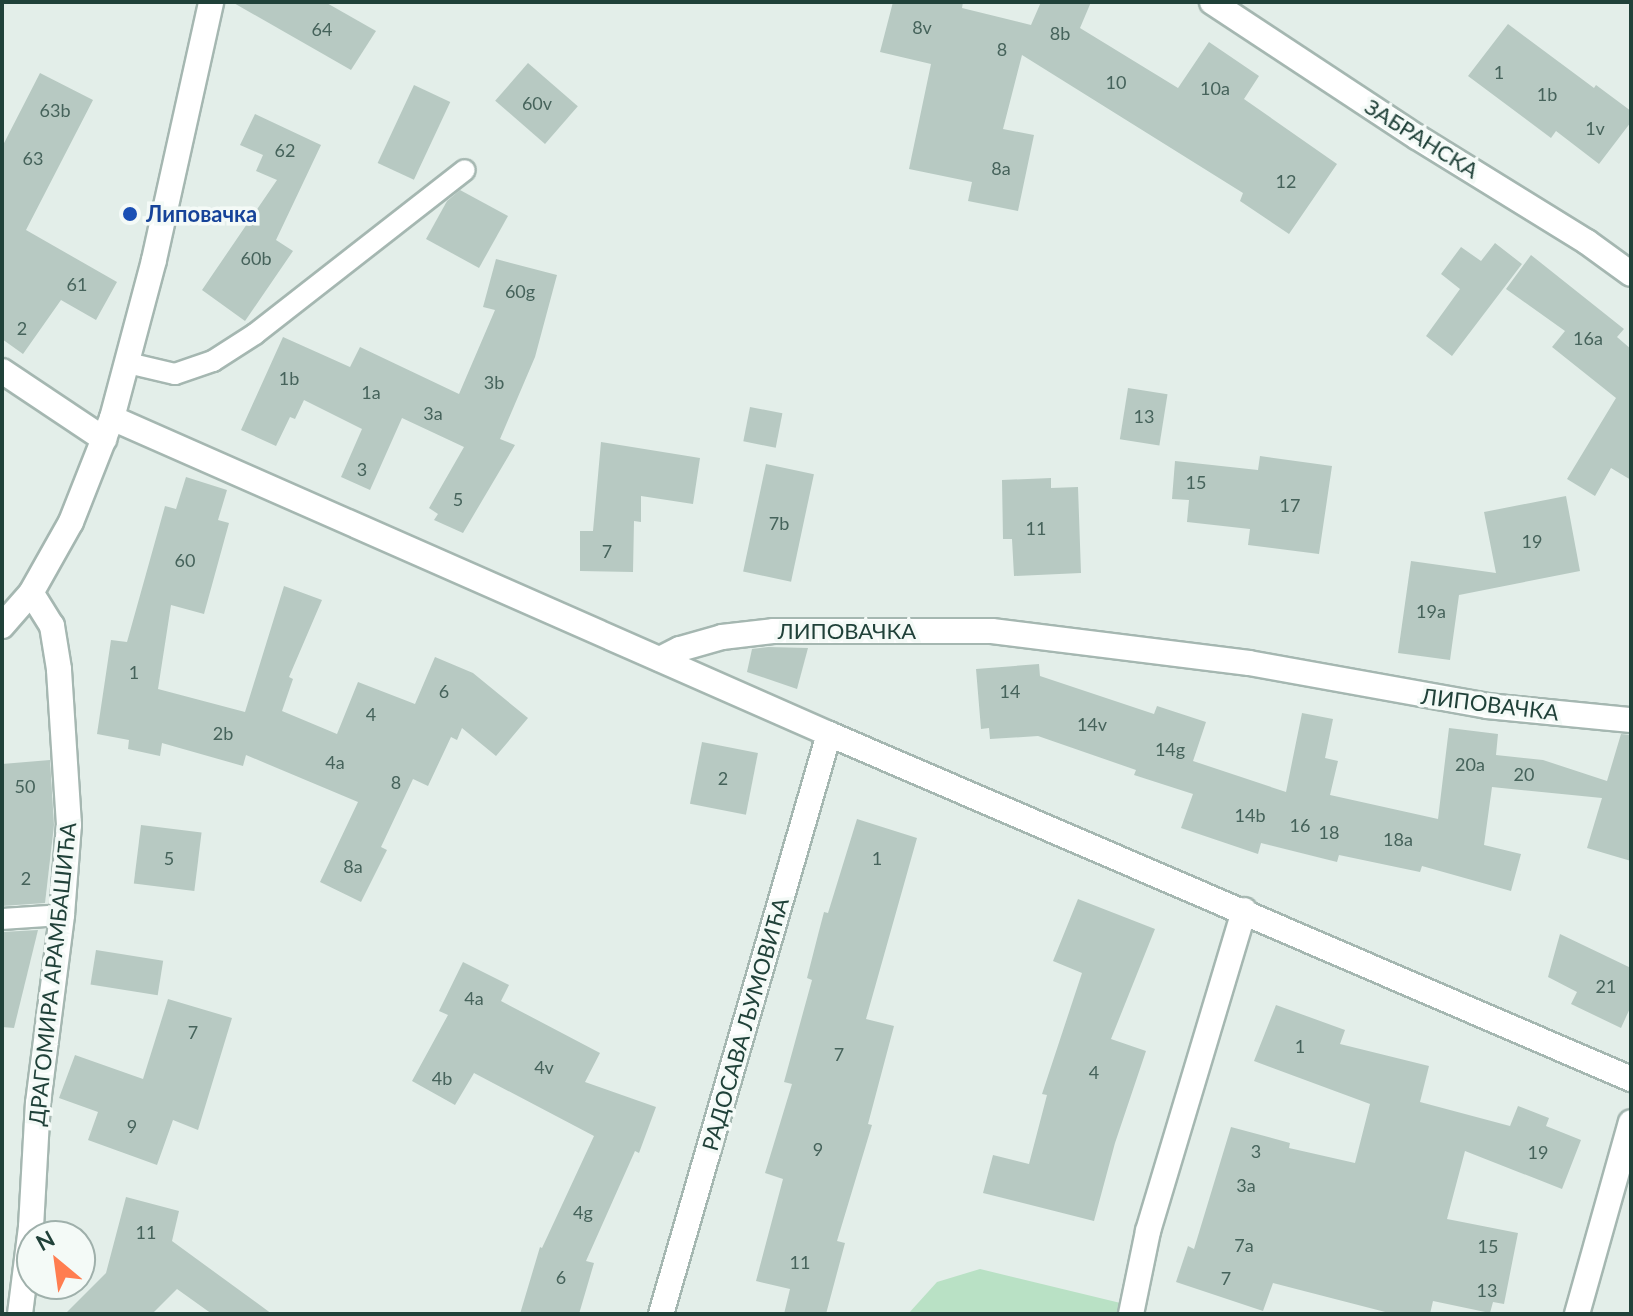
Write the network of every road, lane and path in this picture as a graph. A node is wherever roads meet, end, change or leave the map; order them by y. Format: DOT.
graph roads {
  1 [pos="211,2"];
  2 [pos="1212,2"];
  3 [pos="465,170"];
  4 [pos="1631,274"];
  5 [pos="128,363"];
  6 [pos="2,371"];
  7 [pos="108,428"];
  8 [pos="31,593"];
  9 [pos="2,626"];
  10 [pos="660,659"];
  11 [pos="1631,720"];
  12 [pos="829,734"];
  13 [pos="1244,910"];
  14 [pos="62,915"];
  15 [pos="2,919"];
  16 [pos="1631,1079"];
  17 [pos="1631,1122"];
  18 [pos="20,1314"];
  19 [pos="661,1314"];
  20 [pos="1131,1314"];
  21 [pos="1577,1314"];
  1 -- 5 [label="street"];
  2 -- 4 [label="street, ЗАБРАНСКА"];
  3 -- 5 [label="lane"];
  5 -- 7 [label="street"];
  6 -- 7 [label="street"];
  7 -- 8 [label="street"];
  7 -- 10 [label="street"];
  8 -- 9 [label="street"];
  8 -- 14 [label="street, ДРАГОМИРА АРАМБАШИЋА"];
  10 -- 11 [label="street, ЛИПОВАЧКА"];
  10 -- 12 [label="street"];
  12 -- 13 [label="street"];
  12 -- 19 [label="street, РАДОСАВА ЉУМОВИЋА"];
  13 -- 16 [label="street"];
  13 -- 20 [label="street"];
  14 -- 15 [label="lane"];
  14 -- 18 [label="street, ДРАГОМИРА АРАМБАШИЋА"];
  17 -- 21 [label="street"];
}
